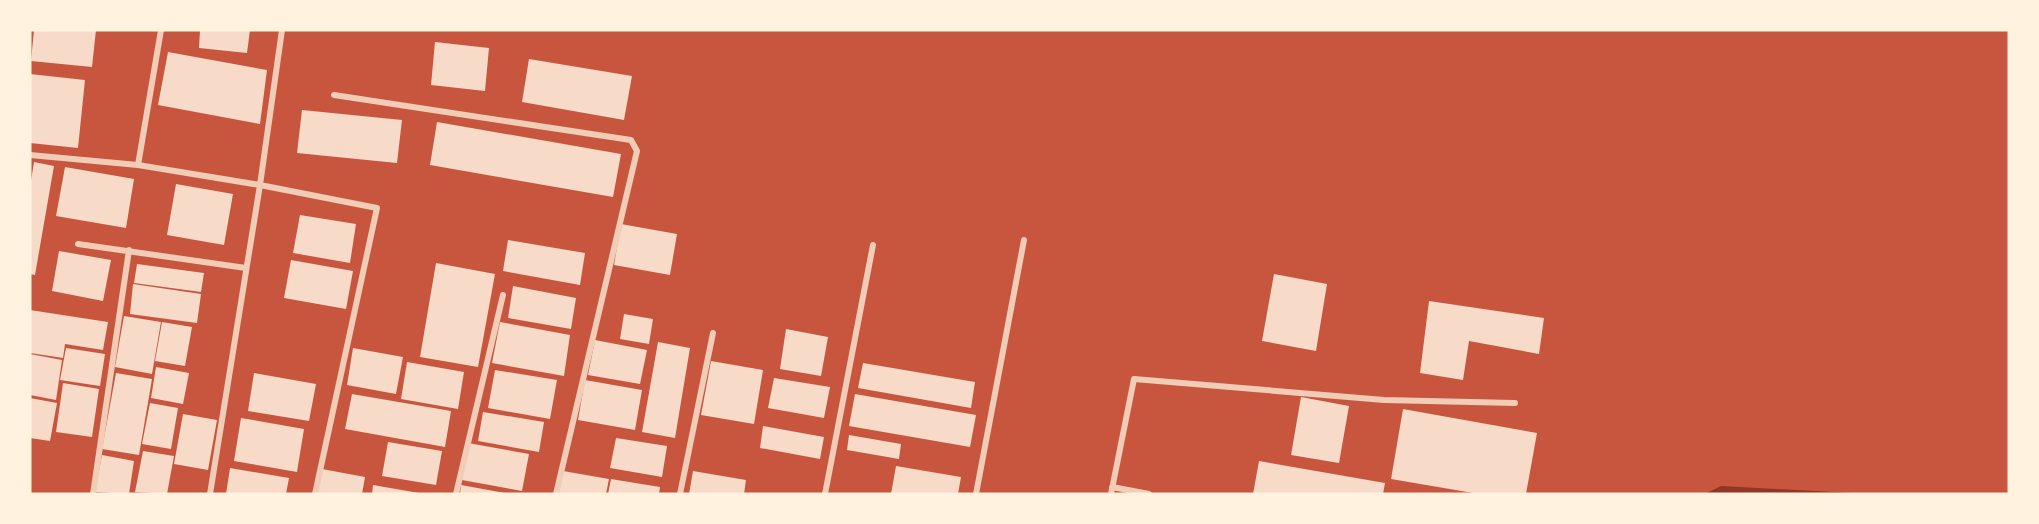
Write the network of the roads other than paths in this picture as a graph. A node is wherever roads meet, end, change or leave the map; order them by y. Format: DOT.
graph roads {
  1 [pos="161,30"];
  2 [pos="282,30"];
  3 [pos="334,95"];
  4 [pos="30,155"];
  5 [pos="138,165"];
  6 [pos="260,185"];
  7 [pos="1024,240"];
  8 [pos="78,244"];
  9 [pos="873,245"];
  10 [pos="129,249"];
  11 [pos="246,268"];
  12 [pos="503,295"];
  13 [pos="713,333"];
  14 [pos="1515,403"];
  15 [pos="1112,491"];
  16 [pos="93,494"];
  17 [pos="210,494"];
  18 [pos="315,494"];
  19 [pos="456,494"];
  20 [pos="556,494"];
  21 [pos="680,494"];
  22 [pos="825,494"];
  23 [pos="976,494"];
  24 [pos="1149,494"];
  1 -- 5 [label="street"];
  2 -- 6 [label="street"];
  3 -- 20 [label="street"];
  4 -- 5 [label="street"];
  5 -- 6 [label="street"];
  6 -- 11 [label="street"];
  6 -- 18 [label="street"];
  7 -- 23 [label="street"];
  8 -- 10 [label="street"];
  9 -- 22 [label="street"];
  10 -- 11 [label="street"];
  10 -- 16 [label="street"];
  11 -- 17 [label="street"];
  12 -- 19 [label="street"];
  13 -- 21 [label="street"];
  14 -- 15 [label="street"];
  15 -- 24 [label="street"];
}
